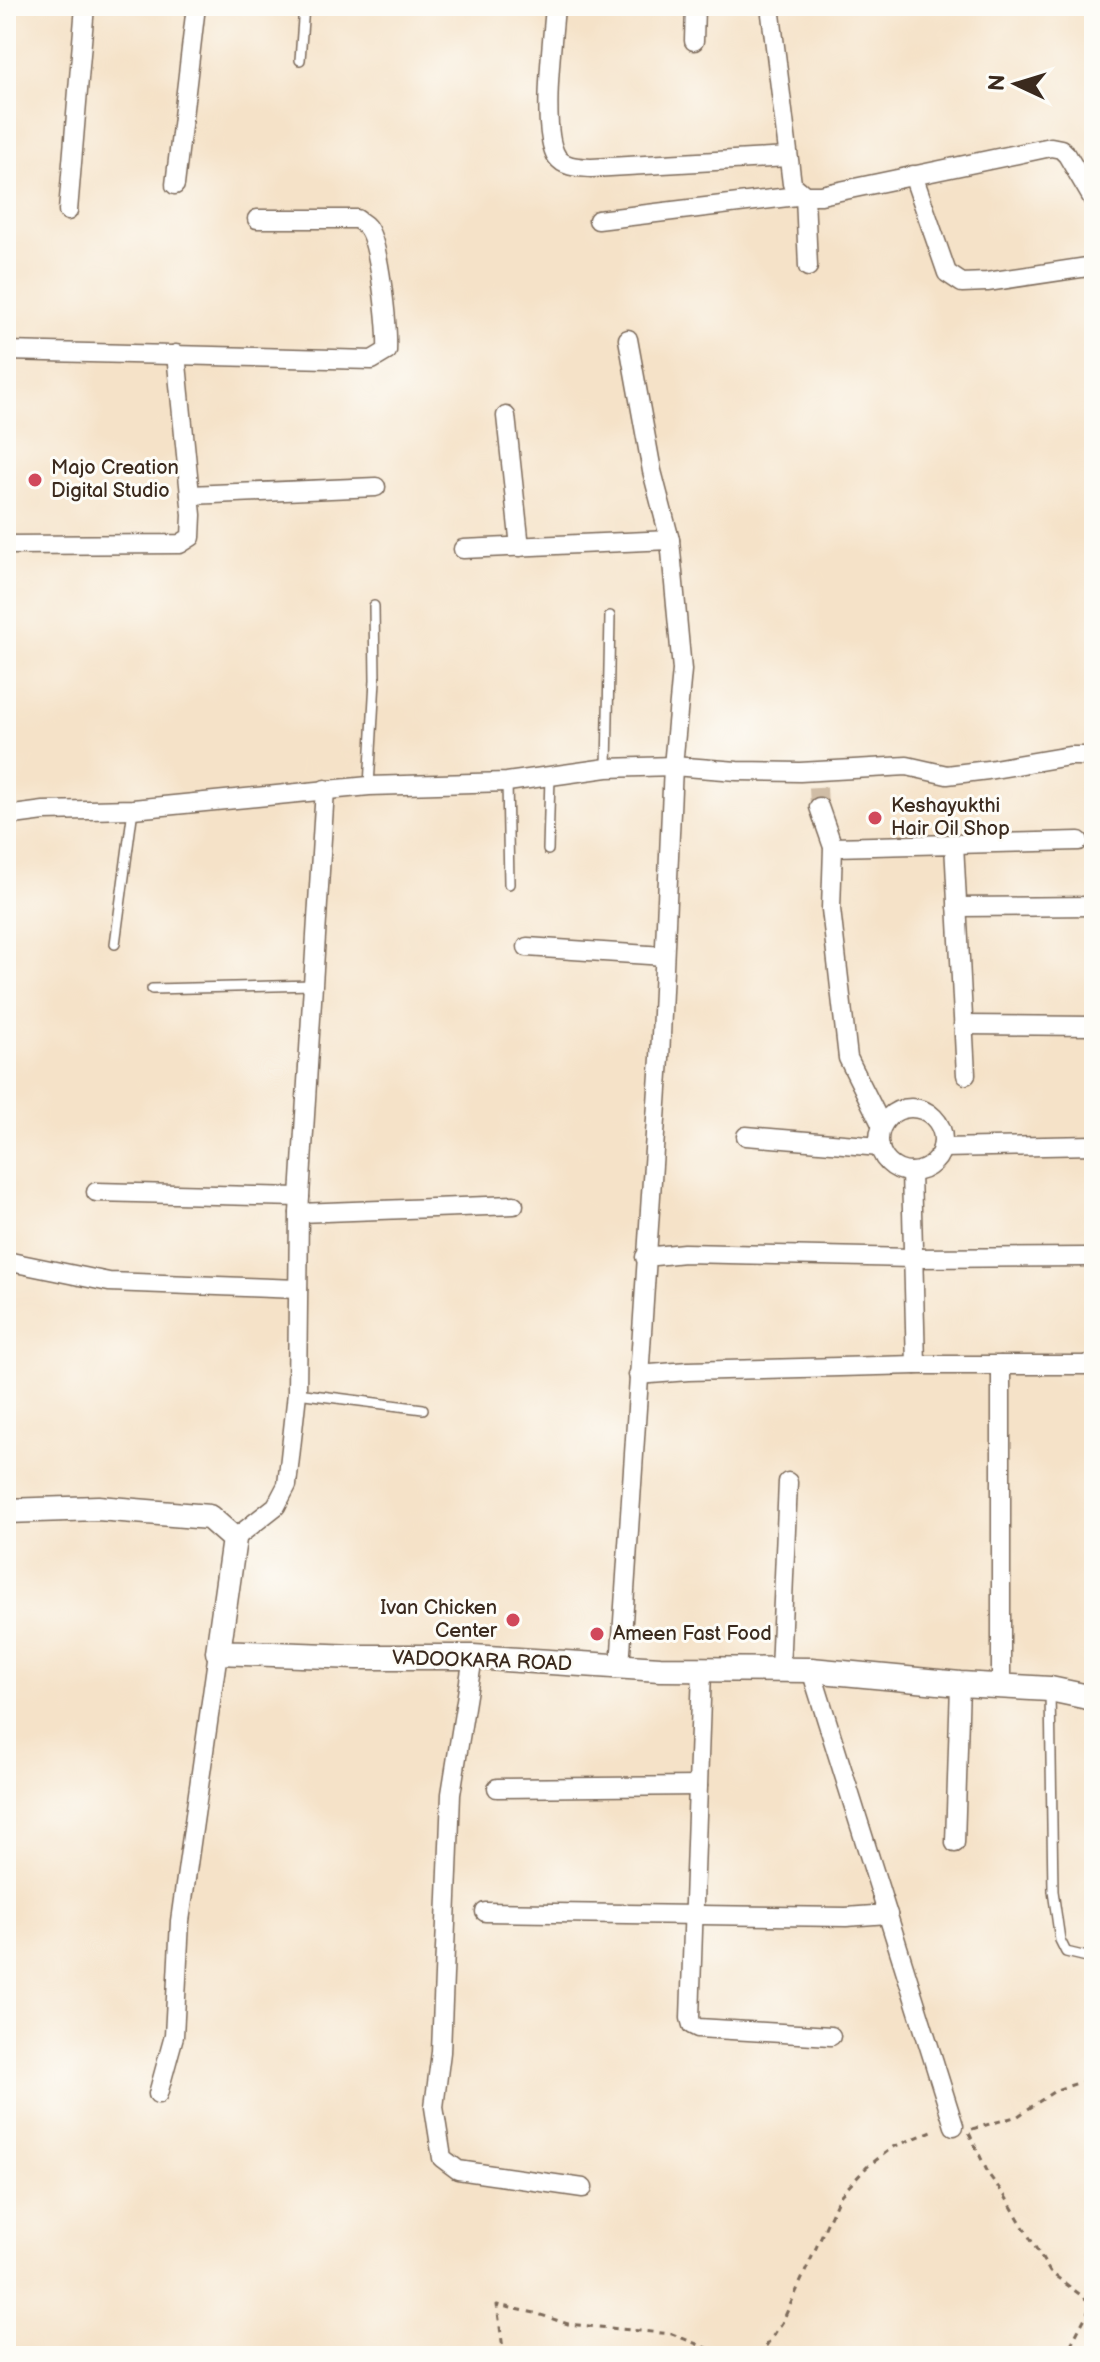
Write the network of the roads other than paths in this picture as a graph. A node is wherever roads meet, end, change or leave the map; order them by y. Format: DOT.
graph roads {
  1 [pos="85,6"];
  2 [pos="196,6"];
  3 [pos="304,6"];
  4 [pos="555,6"];
  5 [pos="695,6"];
  6 [pos="770,6"];
  7 [pos="694,41"];
  8 [pos="300,60"];
  9 [pos="788,157"];
  10 [pos="913,175"];
  11 [pos="175,185"];
  12 [pos="805,195"];
  13 [pos="1092,196"];
  14 [pos="68,211"];
  15 [pos="257,219"];
  16 [pos="598,220"];
  17 [pos="1094,266"];
  18 [pos="808,267"];
  19 [pos="628,339"];
  20 [pos="6,351"];
  21 [pos="176,354"];
  22 [pos="506,416"];
  23 [pos="376,487"];
  24 [pos="190,495"];
  25 [pos="670,540"];
  26 [pos="6,545"];
  27 [pos="520,547"];
  28 [pos="463,549"];
  29 [pos="374,606"];
  30 [pos="610,616"];
  31 [pos="1094,756"];
  32 [pos="673,766"];
  33 [pos="607,768"];
  34 [pos="550,776"];
  35 [pos="507,782"];
  36 [pos="369,786"];
  37 [pos="325,789"];
  38 [pos="819,807"];
  39 [pos="133,809"];
  40 [pos="6,816"];
  41 [pos="1079,841"];
  42 [pos="954,844"];
  43 [pos="833,847"];
  44 [pos="548,850"];
  45 [pos="509,884"];
  46 [pos="1094,906"];
  47 [pos="957,907"];
  48 [pos="115,944"];
  49 [pos="527,947"];
  50 [pos="664,956"];
  51 [pos="312,985"];
  52 [pos="152,989"];
  53 [pos="963,1025"];
  54 [pos="1094,1026"];
  55 [pos="966,1075"];
  56 [pos="882,1126"];
  57 [pos="746,1136"];
  58 [pos="1094,1145"];
  59 [pos="880,1147"];
  60 [pos="942,1148"];
  61 [pos="911,1172"];
  62 [pos="96,1192"];
  63 [pos="300,1205"];
  64 [pos="514,1205"];
  65 [pos="645,1257"];
  66 [pos="1087,1257"];
  67 [pos="912,1258"];
  68 [pos="6,1261"];
  69 [pos="298,1289"];
  70 [pos="916,1365"];
  71 [pos="1001,1365"];
  72 [pos="1094,1365"];
  73 [pos="638,1375"];
  74 [pos="297,1393"];
  75 [pos="423,1409"];
  76 [pos="788,1482"];
  77 [pos="6,1511"];
  78 [pos="234,1539"];
  79 [pos="218,1652"];
  80 [pos="473,1657"];
  81 [pos="620,1667"];
  82 [pos="702,1670"];
  83 [pos="811,1670"];
  84 [pos="780,1671"];
  85 [pos="960,1684"];
  86 [pos="1001,1685"];
  87 [pos="1050,1689"];
  88 [pos="1094,1694"];
  89 [pos="698,1786"];
  90 [pos="497,1788"];
  91 [pos="955,1843"];
  92 [pos="485,1912"];
  93 [pos="888,1914"];
  94 [pos="693,1915"];
  95 [pos="1094,1953"];
  96 [pos="831,2036"];
  97 [pos="158,2094"];
  98 [pos="954,2126"];
  99 [pos="583,2188"];
  1 -- 14 [label="street"];
  2 -- 11 [label="street"];
  3 -- 8 [label="lane"];
  4 -- 9 [label="street"];
  5 -- 7 [label="street"];
  6 -- 9 [label="street"];
  9 -- 12 [label="street"];
  10 -- 12 [label="street"];
  10 -- 13 [label="street"];
  10 -- 17 [label="street"];
  12 -- 16 [label="street"];
  12 -- 18 [label="street"];
  15 -- 21 [label="street"];
  19 -- 25 [label="street"];
  20 -- 21 [label="street"];
  21 -- 24 [label="street"];
  22 -- 27 [label="street"];
  23 -- 24 [label="street"];
  24 -- 26 [label="street"];
  25 -- 27 [label="street"];
  25 -- 32 [label="street"];
  27 -- 28 [label="street"];
  29 -- 36 [label="lane"];
  30 -- 33 [label="lane"];
  31 -- 32 [label="street"];
  32 -- 33 [label="street"];
  32 -- 50 [label="street"];
  33 -- 34 [label="street"];
  34 -- 35 [label="street"];
  34 -- 44 [label="lane"];
  35 -- 36 [label="street"];
  35 -- 45 [label="lane"];
  36 -- 37 [label="street"];
  37 -- 39 [label="street"];
  37 -- 51 [label="street"];
  38 -- 43 [label="street"];
  39 -- 40 [label="street"];
  39 -- 48 [label="lane"];
  41 -- 42 [label="street"];
  42 -- 43 [label="street"];
  42 -- 47 [label="street"];
  43 -- 56 [label="street"];
  46 -- 47 [label="street"];
  47 -- 53 [label="street"];
  49 -- 50 [label="street"];
  50 -- 65 [label="street"];
  51 -- 52 [label="lane"];
  51 -- 63 [label="street"];
  53 -- 54 [label="street"];
  53 -- 55 [label="street"];
  56 -- 59 [label="street"];
  56 -- 60 [label="street"];
  57 -- 59 [label="street"];
  58 -- 60 [label="street"];
  59 -- 61 [label="street"];
  60 -- 61 [label="street"];
  61 -- 67 [label="street"];
  62 -- 63 [label="street"];
  63 -- 64 [label="street"];
  63 -- 69 [label="street"];
  65 -- 67 [label="street"];
  65 -- 73 [label="street"];
  66 -- 67 [label="street"];
  67 -- 70 [label="street"];
  68 -- 69 [label="street"];
  69 -- 74 [label="street"];
  70 -- 71 [label="street"];
  70 -- 73 [label="street"];
  71 -- 72 [label="street"];
  71 -- 86 [label="street"];
  73 -- 81 [label="street"];
  74 -- 75 [label="lane"];
  74 -- 78 [label="street"];
  76 -- 84 [label="street"];
  77 -- 78 [label="main road"];
  78 -- 79 [label="main road"];
  79 -- 80 [label="main road, VADOOKARA ROAD"];
  79 -- 97 [label="street"];
  80 -- 81 [label="main road, VADOOKARA ROAD"];
  80 -- 99 [label="street"];
  81 -- 82 [label="main road, VADOOKARA ROAD"];
  82 -- 84 [label="main road, VADOOKARA ROAD"];
  82 -- 89 [label="street"];
  83 -- 84 [label="main road, VADOOKARA ROAD"];
  83 -- 85 [label="main road, VADOOKARA ROAD"];
  83 -- 93 [label="street"];
  85 -- 86 [label="main road, VADOOKARA ROAD"];
  85 -- 91 [label="street"];
  86 -- 87 [label="main road, VADOOKARA ROAD"];
  87 -- 88 [label="main road, VADOOKARA ROAD"];
  87 -- 95 [label="lane"];
  89 -- 90 [label="street"];
  89 -- 94 [label="street"];
  92 -- 94 [label="street"];
  93 -- 94 [label="street"];
  93 -- 98 [label="street"];
  94 -- 96 [label="street"];
}
